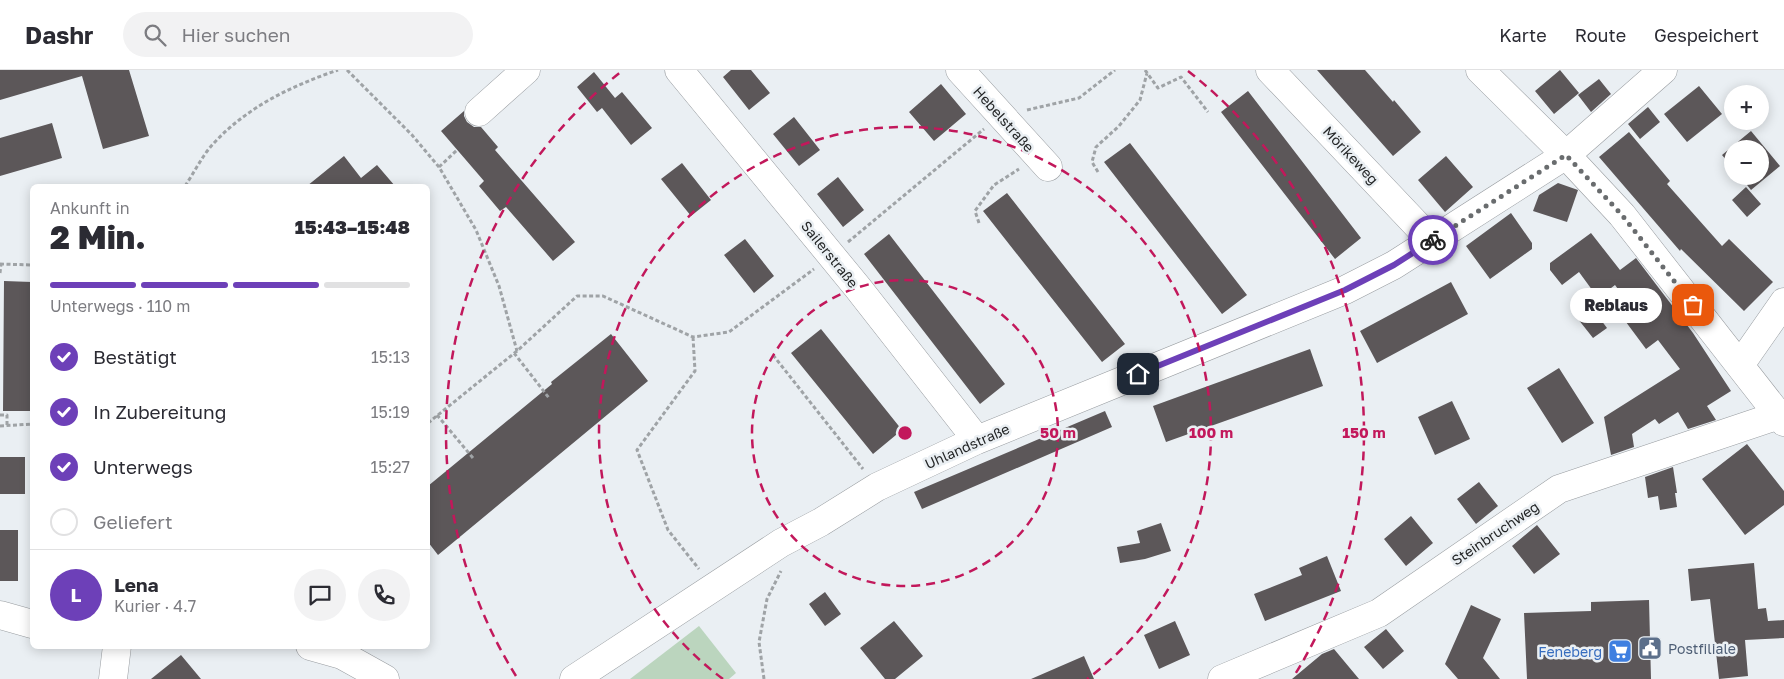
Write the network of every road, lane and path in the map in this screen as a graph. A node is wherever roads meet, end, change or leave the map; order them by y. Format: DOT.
graph roads {
  1 [pos="338,70"];
  2 [pos="347,70"];
  3 [pos="526,70"];
  4 [pos="679,70"];
  5 [pos="960,70"];
  6 [pos="1115,70"];
  7 [pos="1270,70"];
  8 [pos="1480,70"];
  9 [pos="1663,70"];
  10 [pos="1146,72"];
  11 [pos="479,112"];
  12 [pos="1208,112"];
  13 [pos="1002,115"];
  14 [pos="457,150"];
  15 [pos="1566,155"];
  16 [pos="1039,157"];
  17 [pos="439,167"];
  18 [pos="1098,172"];
  19 [pos="186,184"];
  20 [pos="979,224"];
  21 [pos="1432,241"];
  22 [pos="831,256"];
  23 [pos="0,264"];
  24 [pos="30,266"];
  25 [pos="0,273"];
  26 [pos="1784,302"];
  27 [pos="693,337"];
  28 [pos="516,352"];
  29 [pos="773,355"];
  30 [pos="1740,365"];
  31 [pos="549,398"];
  32 [pos="0,415"];
  33 [pos="437,415"];
  34 [pos="1782,418"];
  35 [pos="430,421"];
  36 [pos="30,424"];
  37 [pos="7,425"];
  38 [pos="0,426"];
  39 [pos="977,440"];
  40 [pos="473,458"];
  41 [pos="878,487"];
  42 [pos="782,543"];
  43 [pos="714,587"];
  44 [pos="0,615"];
  45 [pos="30,623"];
  46 [pos="117,649"];
  47 [pos="330,649"];
  48 [pos="343,651"];
  49 [pos="113,679"];
  50 [pos="385,679"];
  51 [pos="574,679"];
  52 [pos="764,679"];
  53 [pos="1222,679"];
  1 -- 19 [label="path"];
  2 -- 17 [label="path"];
  3 -- 11 [label="street"];
  4 -- 22 [label="street, Sailerstraße"];
  5 -- 13 [label="street, Hebelstraße"];
  6 -- 13 [label="path"];
  7 -- 21 [label="street, Mörikeweg"];
  8 -- 15 [label="street"];
  9 -- 15 [label="street, Uhlandstraße"];
  10 -- 12 [label="path"];
  10 -- 18 [label="path"];
  13 -- 16 [label="street, Hebelstraße"];
  13 -- 22 [label="path"];
  14 -- 17 [label="path"];
  15 -- 21 [label="street, Uhlandstraße"];
  15 -- 30 [label="street"];
  16 -- 20 [label="path"];
  17 -- 28 [label="path"];
  21 -- 39 [label="street, Uhlandstraße"];
  22 -- 27 [label="path"];
  22 -- 39 [label="street, Sailerstraße"];
  23 -- 24 [label="path"];
  23 -- 25 [label="path"];
  26 -- 30 [label="street"];
  27 -- 28 [label="path"];
  27 -- 43 [label="path"];
  28 -- 31 [label="path"];
  28 -- 33 [label="path"];
  29 -- 41 [label="path"];
  30 -- 34 [label="street"];
  32 -- 37 [label="path"];
  33 -- 35 [label="path"];
  33 -- 40 [label="path"];
  34 -- 53 [label="street, Steinbruchweg"];
  36 -- 37 [label="path"];
  37 -- 38 [label="path"];
  39 -- 41 [label="street, Uhlandstraße"];
  41 -- 42 [label="street, Uhlandstraße"];
  42 -- 43 [label="street, Uhlandstraße"];
  42 -- 52 [label="path"];
  43 -- 51 [label="street, Uhlandstraße"];
  44 -- 45 [label="street"];
  46 -- 49 [label="street"];
  47 -- 48 [label="street"];
  48 -- 50 [label="street"];
}
